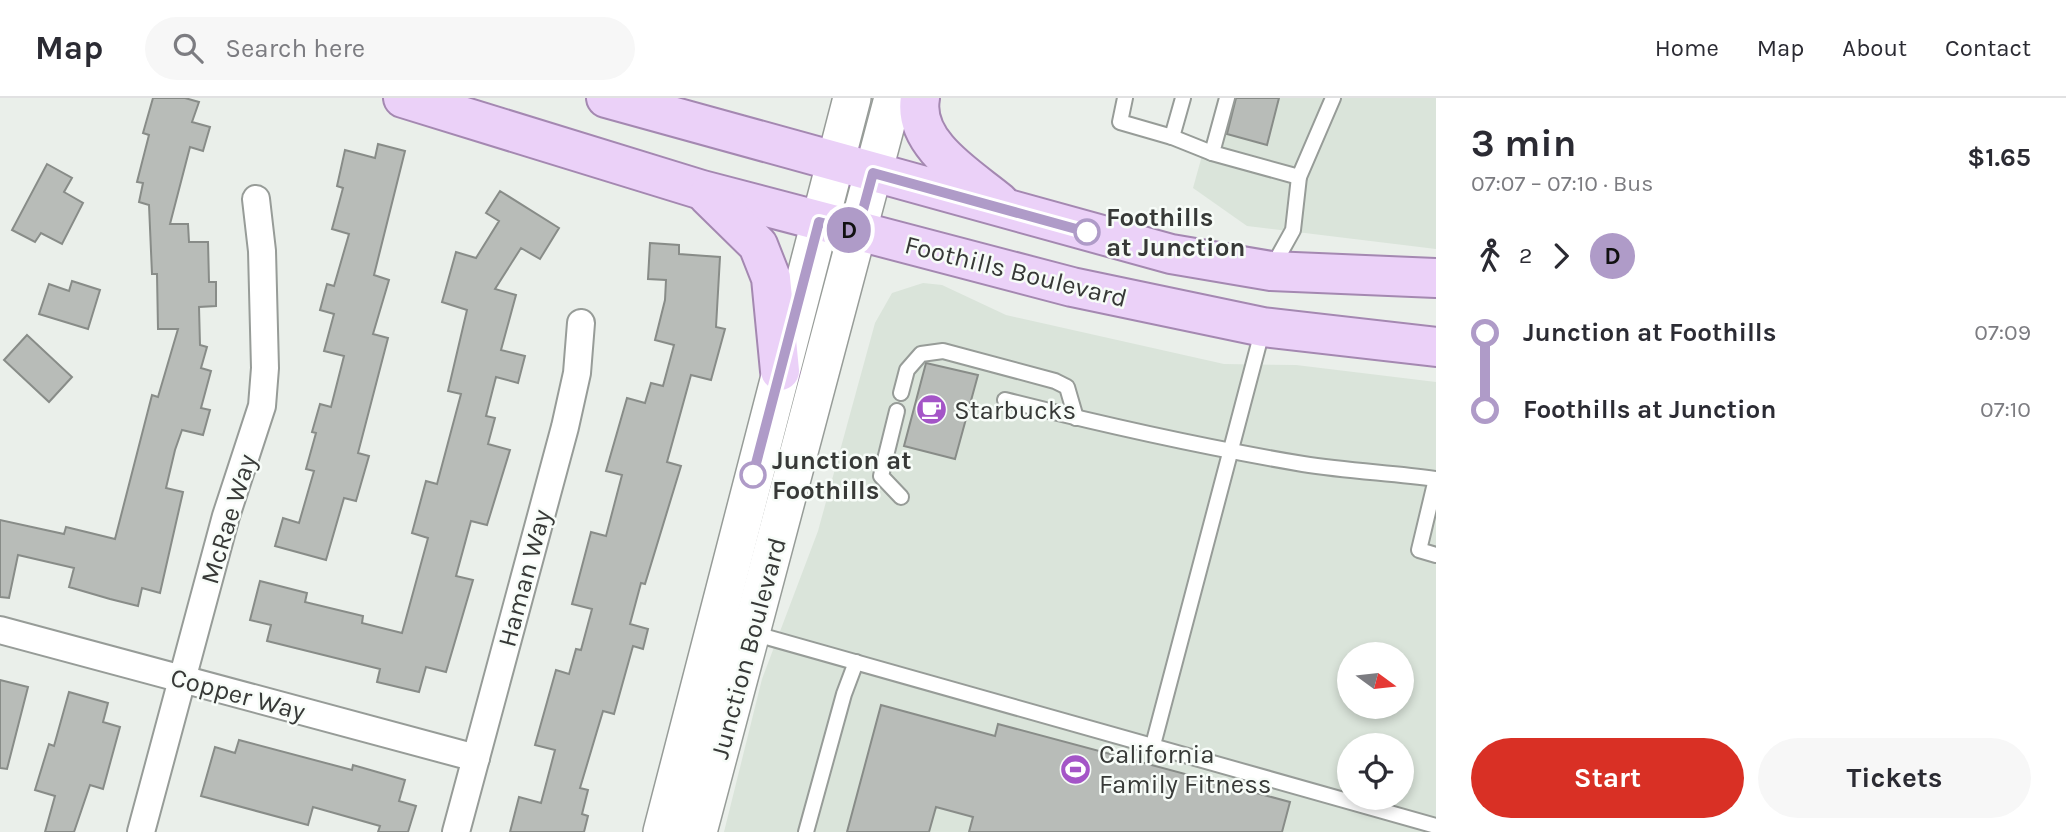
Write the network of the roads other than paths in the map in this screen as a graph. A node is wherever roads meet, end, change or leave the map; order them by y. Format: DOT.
graph roads {
  1 [pos="403,98"];
  2 [pos="606,98"];
  3 [pos="852,98"];
  4 [pos="893,98"];
  5 [pos="920,98"];
  6 [pos="1125,98"];
  7 [pos="1183,98"];
  8 [pos="1227,98"];
  9 [pos="1333,98"];
  10 [pos="1172,137"];
  11 [pos="1212,153"];
  12 [pos="835,163"];
  13 [pos="873,173"];
  14 [pos="1299,177"];
  15 [pos="702,190"];
  16 [pos="256,199"];
  17 [pos="1009,210"];
  18 [pos="819,222"];
  19 [pos="857,232"];
  20 [pos="1271,271"];
  21 [pos="1436,278"];
  22 [pos="581,323"];
  23 [pos="1264,327"];
  24 [pos="1436,347"];
  25 [pos="780,371"];
  26 [pos="901,393"];
  27 [pos="1005,400"];
  28 [pos="897,411"];
  29 [pos="1076,418"];
  30 [pos="1232,451"];
  31 [pos="901,497"];
  32 [pos="1436,555"];
  33 [pos="0,630"];
  34 [pos="752,633"];
  35 [pos="856,662"];
  36 [pos="182,679"];
  37 [pos="1153,745"];
  38 [pos="475,758"];
  39 [pos="1436,826"];
  40 [pos="141,832"];
  41 [pos="456,832"];
  42 [pos="662,832"];
  43 [pos="698,832"];
  44 [pos="806,832"];
  1 -- 15 [label="main road, Foothills Boulevard"];
  2 -- 12 [label="main road, Foothills Boulevard"];
  3 -- 12 [label="main road, Junction Boulevard"];
  4 -- 13 [label="main road, Junction Boulevard"];
  5 -- 17 [label="main road"];
  6 -- 10 [label="lane"];
  7 -- 10 [label="lane"];
  8 -- 11 [label="lane"];
  9 -- 14 [label="lane"];
  10 -- 11 [label="lane"];
  11 -- 14 [label="lane"];
  12 -- 13 [label="main road, Foothills Boulevard"];
  12 -- 18 [label="main road, Junction Boulevard"];
  13 -- 17 [label="main road, Foothills Boulevard"];
  13 -- 19 [label="main road, Junction Boulevard"];
  14 -- 20 [label="lane"];
  15 -- 18 [label="main road, Foothills Boulevard"];
  15 -- 25 [label="main road"];
  16 -- 36 [label="street, McRae Way"];
  17 -- 20 [label="main road, Foothills Boulevard"];
  18 -- 19 [label="main road, Foothills Boulevard"];
  18 -- 25 [label="main road, Junction Boulevard"];
  19 -- 23 [label="main road, Foothills Boulevard"];
  19 -- 34 [label="main road, Junction Boulevard"];
  20 -- 21 [label="main road, Foothills Boulevard"];
  22 -- 38 [label="street, Haman Way"];
  23 -- 24 [label="main road, Foothills Boulevard"];
  23 -- 30 [label="lane"];
  25 -- 42 [label="main road, Junction Boulevard"];
  26 -- 29 [label="lane"];
  27 -- 29 [label="lane"];
  28 -- 31 [label="lane"];
  29 -- 30 [label="lane"];
  30 -- 32 [label="lane"];
  30 -- 37 [label="lane"];
  33 -- 36 [label="street, Copper Way"];
  34 -- 35 [label="lane"];
  34 -- 43 [label="main road, Junction Boulevard"];
  35 -- 37 [label="lane"];
  35 -- 44 [label="lane"];
  36 -- 38 [label="street, Copper Way"];
  36 -- 40 [label="street, McRae Way"];
  37 -- 39 [label="lane"];
  38 -- 41 [label="street, Haman Way"];
}
